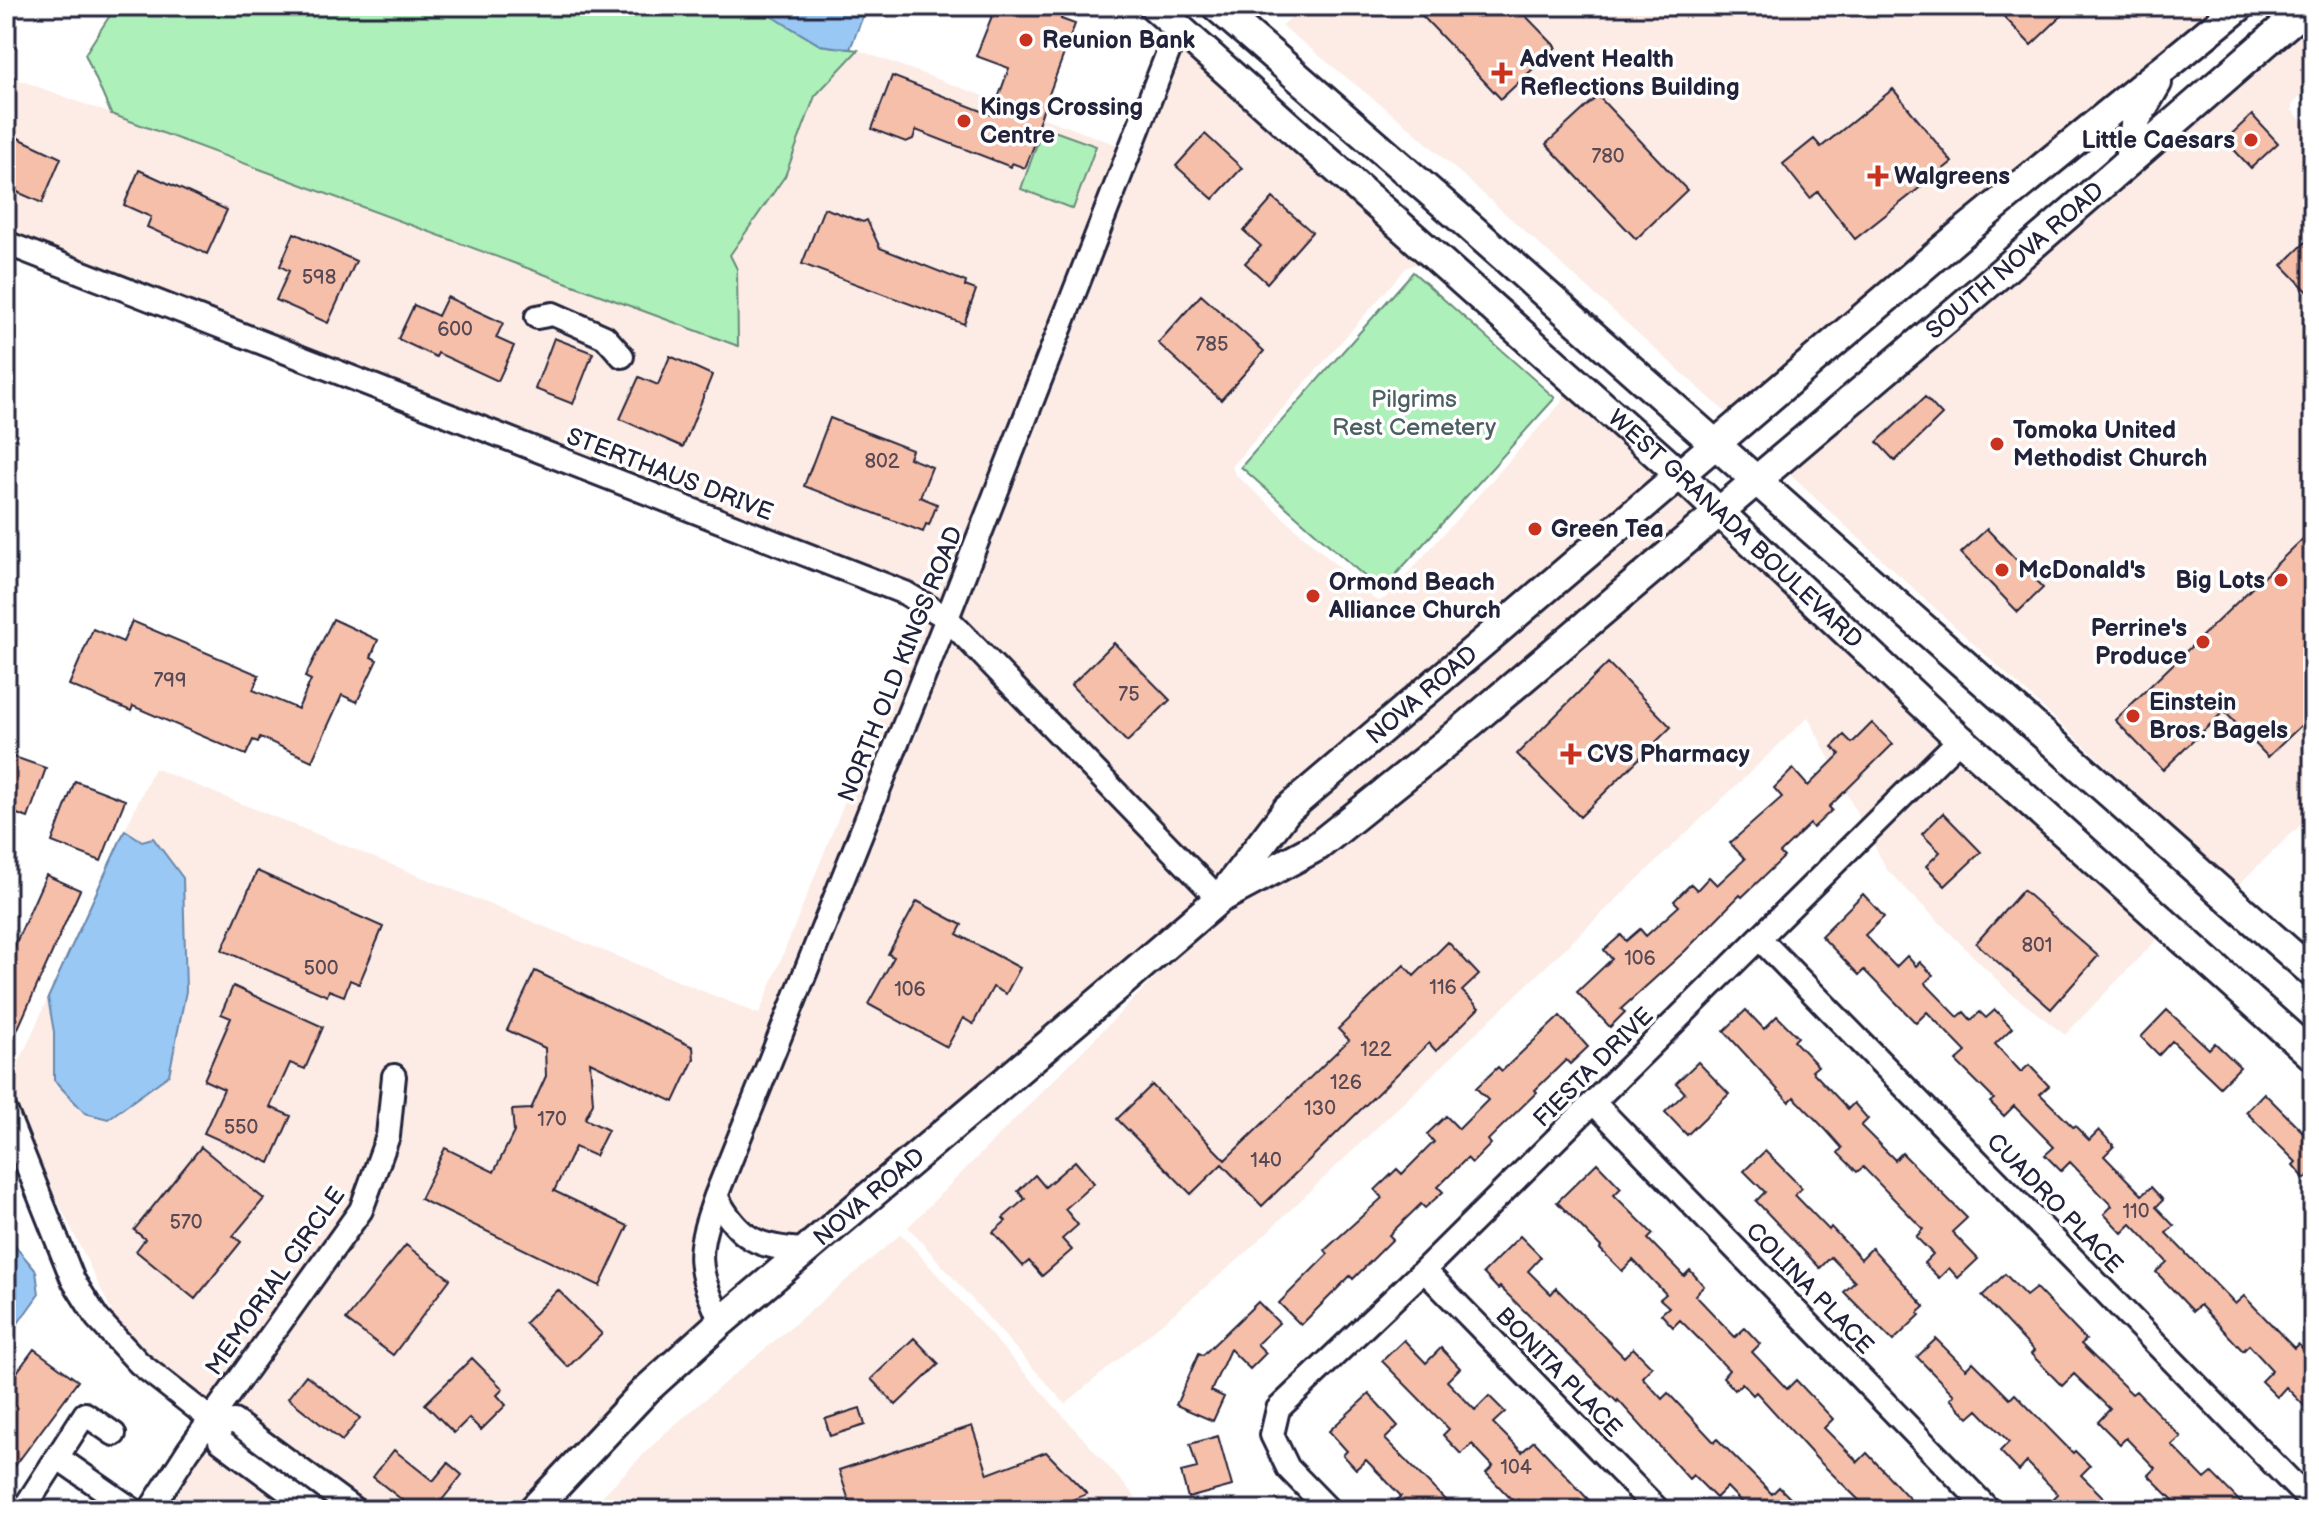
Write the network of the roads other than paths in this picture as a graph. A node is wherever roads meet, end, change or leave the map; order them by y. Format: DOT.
graph roads {
  1 [pos="1154,6"];
  2 [pos="1216,6"];
  3 [pos="2240,6"];
  4 [pos="2308,6"];
  5 [pos="1178,27"];
  6 [pos="1267,50"];
  7 [pos="2167,66"];
  8 [pos="2129,160"];
  9 [pos="6,243"];
  10 [pos="537,317"];
  11 [pos="622,356"];
  12 [pos="1714,444"];
  13 [pos="1679,474"];
  14 [pos="1757,481"];
  15 [pos="1719,512"];
  16 [pos="947,618"];
  17 [pos="1960,739"];
  18 [pos="1219,899"];
  19 [pos="1760,939"];
  20 [pos="2313,973"];
  21 [pos="2310,1048"];
  22 [pos="394,1076"];
  23 [pos="1594,1103"];
  24 [pos="6,1112"];
  25 [pos="716,1196"];
  26 [pos="805,1250"];
  27 [pos="1424,1270"];
  28 [pos="721,1322"];
  29 [pos="214,1422"];
  30 [pos="114,1434"];
  31 [pos="57,1457"];
  32 [pos="2313,1504"];
  33 [pos="23,1510"];
  34 [pos="133,1510"];
  35 [pos="150,1510"];
  36 [pos="313,1510"];
  37 [pos="355,1510"];
  38 [pos="533,1510"];
  39 [pos="1329,1510"];
  40 [pos="1658,1510"];
  41 [pos="1989,1510"];
  1 -- 5 [label="main road, WEST GRANADA BOULEVARD"];
  2 -- 6 [label="main road, WEST GRANADA BOULEVARD"];
  3 -- 7 [label="main road, SOUTH NOVA ROAD"];
  4 -- 8 [label="main road, SOUTH NOVA ROAD"];
  5 -- 6 [label="main road"];
  5 -- 13 [label="main road, WEST GRANADA BOULEVARD"];
  5 -- 16 [label="street, NORTH OLD KINGS ROAD"];
  6 -- 12 [label="main road, WEST GRANADA BOULEVARD"];
  7 -- 8 [label="main road"];
  7 -- 12 [label="main road, SOUTH NOVA ROAD"];
  8 -- 14 [label="main road, SOUTH NOVA ROAD"];
  9 -- 16 [label="street, STERTHAUS DRIVE"];
  10 -- 11 [label="street"];
  12 -- 13 [label="main road, NOVA ROAD"];
  12 -- 14 [label="main road, WEST GRANADA BOULEVARD"];
  13 -- 15 [label="main road, WEST GRANADA BOULEVARD"];
  13 -- 18 [label="main road, NOVA ROAD"];
  14 -- 15 [label="main road, SOUTH NOVA ROAD"];
  14 -- 20 [label="main road, WEST GRANADA BOULEVARD"];
  15 -- 17 [label="main road, WEST GRANADA BOULEVARD"];
  15 -- 18 [label="main road, NOVA ROAD"];
  16 -- 18 [label="street, STERTHAUS DRIVE"];
  16 -- 25 [label="street, NORTH OLD KINGS ROAD"];
  17 -- 19 [label="street, FIESTA DRIVE"];
  17 -- 21 [label="main road, WEST GRANADA BOULEVARD"];
  18 -- 26 [label="main road, NOVA ROAD"];
  19 -- 23 [label="street, FIESTA DRIVE"];
  19 -- 32 [label="street, CUADRO PLACE"];
  22 -- 29 [label="street, MEMORIAL CIRCLE"];
  23 -- 27 [label="street, FIESTA DRIVE"];
  23 -- 41 [label="street, COLINA PLACE"];
  24 -- 29 [label="street"];
  25 -- 26 [label="street"];
  25 -- 28 [label="street, NORTH OLD KINGS ROAD"];
  26 -- 28 [label="main road, NOVA ROAD"];
  27 -- 39 [label="street, FIESTA DRIVE"];
  27 -- 40 [label="street, BONITA PLACE"];
  28 -- 38 [label="main road, NOVA ROAD"];
  29 -- 35 [label="street, MEMORIAL CIRCLE"];
  29 -- 36 [label="street"];
  29 -- 37 [label="street"];
  30 -- 31 [label="street"];
  31 -- 33 [label="street"];
  31 -- 34 [label="street"];
}
